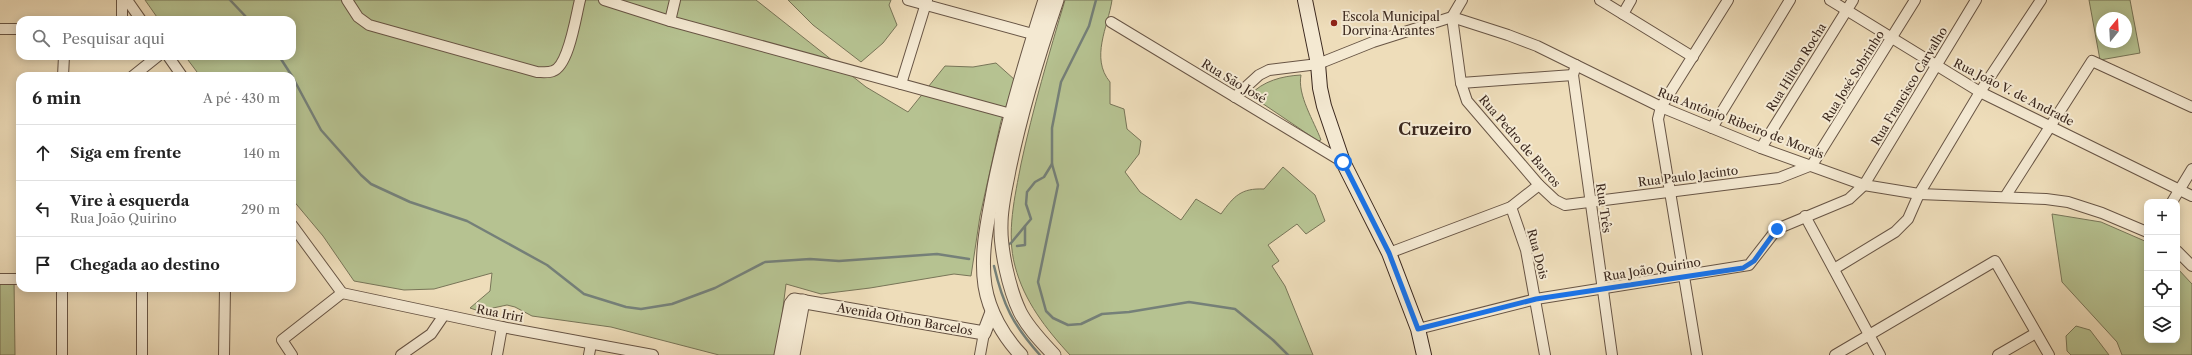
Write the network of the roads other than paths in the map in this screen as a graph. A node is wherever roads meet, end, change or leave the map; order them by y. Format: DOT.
graph roads {
  1 [pos="122,0"];
  2 [pos="127,0"];
  3 [pos="346,0"];
  4 [pos="580,0"];
  5 [pos="604,0"];
  6 [pos="675,0"];
  7 [pos="908,0"];
  8 [pos="1045,0"];
  9 [pos="1057,0"];
  10 [pos="1305,0"];
  11 [pos="1462,0"];
  12 [pos="1600,0"];
  13 [pos="1631,0"];
  14 [pos="1728,0"];
  15 [pos="1790,0"];
  16 [pos="1830,0"];
  17 [pos="1853,0"];
  18 [pos="1914,0"];
  19 [pos="1976,0"];
  20 [pos="2040,0"];
  21 [pos="926,2"];
  22 [pos="1847,11"];
  23 [pos="1623,14"];
  24 [pos="122,16"];
  25 [pos="138,16"];
  26 [pos="1452,17"];
  27 [pos="670,20"];
  28 [pos="1111,22"];
  29 [pos="16,29"];
  30 [pos="0,30"];
  31 [pos="1039,36"];
  32 [pos="1891,38"];
  33 [pos="1693,57"];
  34 [pos="64,60"];
  35 [pos="153,60"];
  36 [pos="171,60"];
  37 [pos="1318,64"];
  38 [pos="1936,67"];
  39 [pos="1574,70"];
  40 [pos="63,72"];
  41 [pos="138,72"];
  42 [pos="179,72"];
  43 [pos="1461,83"];
  44 [pos="901,84"];
  45 [pos="1980,92"];
  46 [pos="1235,97"];
  47 [pos="1661,107"];
  48 [pos="2192,107"];
  49 [pos="1011,114"];
  50 [pos="2050,126"];
  51 [pos="1712,128"];
  52 [pos="1761,148"];
  53 [pos="1343,162"];
  54 [pos="1812,165"];
  55 [pos="2192,169"];
  56 [pos="1540,185"];
  57 [pos="1864,185"];
  58 [pos="2178,190"];
  59 [pos="1670,191"];
  60 [pos="1919,194"];
  61 [pos="2192,196"];
  62 [pos="2005,198"];
  63 [pos="2174,199"];
  64 [pos="1589,201"];
  65 [pos="1565,205"];
  66 [pos="1511,207"];
  67 [pos="1805,216"];
  68 [pos="2144,231"];
  69 [pos="296,232"];
  70 [pos="1389,253"];
  71 [pos="2180,253"];
  72 [pos="1007,266"];
  73 [pos="2192,266"];
  74 [pos="983,267"];
  75 [pos="1834,269"];
  76 [pos="1684,277"];
  77 [pos="0,279"];
  78 [pos="16,279"];
  79 [pos="1602,290"];
  80 [pos="62,292"];
  81 [pos="142,292"];
  82 [pos="225,292"];
  83 [pos="342,293"];
  84 [pos="1536,299"];
  85 [pos="803,301"];
  86 [pos="992,312"];
  87 [pos="444,315"];
  88 [pos="502,327"];
  89 [pos="1418,329"];
  90 [pos="984,333"];
  91 [pos="2036,333"];
  92 [pos="1868,334"];
  93 [pos="591,344"];
  94 [pos="62,355"];
  95 [pos="142,355"];
  96 [pos="224,355"];
  97 [pos="292,355"];
  98 [pos="401,355"];
  99 [pos="497,355"];
  100 [pos="590,355"];
  101 [pos="652,355"];
  102 [pos="781,355"];
  103 [pos="793,355"];
  104 [pos="980,355"];
  105 [pos="1020,355"];
  106 [pos="1054,355"];
  107 [pos="1424,355"];
  108 [pos="1545,355"];
  109 [pos="1612,355"];
  110 [pos="1697,355"];
  111 [pos="1835,355"];
  112 [pos="1880,355"];
  113 [pos="1998,355"];
  114 [pos="2049,355"];
  1 -- 24 [label="street"];
  2 -- 25 [label="street"];
  3 -- 4 [label="street"];
  5 -- 27 [label="street"];
  6 -- 27 [label="street"];
  7 -- 21 [label="street"];
  8 -- 31 [label="street"];
  9 -- 31 [label="street"];
  10 -- 37 [label="main road"];
  11 -- 26 [label="street"];
  12 -- 23 [label="street"];
  13 -- 23 [label="street"];
  14 -- 33 [label="street"];
  15 -- 51 [label="street"];
  16 -- 22 [label="street, Rua João V. de Andrade"];
  17 -- 22 [label="street, Rua Hilton Rocha"];
  18 -- 32 [label="street, Rua José Sobrinho"];
  19 -- 38 [label="street, Rua Francisco Carvalho"];
  20 -- 45 [label="street"];
  21 -- 31 [label="street"];
  21 -- 44 [label="street"];
  22 -- 32 [label="street, Rua João V. de Andrade"];
  22 -- 52 [label="street, Rua Hilton Rocha"];
  23 -- 33 [label="street"];
  26 -- 37 [label="street"];
  26 -- 39 [label="street, Rua Antônio Ribeiro de Morais"];
  26 -- 43 [label="street, Rua Pedro de Barros"];
  27 -- 44 [label="street"];
  28 -- 46 [label="street, Rua São José"];
  29 -- 30 [label="street"];
  31 -- 49 [label="street"];
  31 -- 72 [label="street"];
  32 -- 38 [label="street, Rua João V. de Andrade"];
  32 -- 54 [label="street, Rua José Sobrinho"];
  33 -- 47 [label="street"];
  34 -- 40 [label="street"];
  35 -- 41 [label="street"];
  36 -- 42 [label="street"];
  37 -- 46 [label="street"];
  37 -- 53 [label="main road"];
  38 -- 45 [label="street, Rua João V. de Andrade"];
  38 -- 57 [label="street, Rua Francisco Carvalho"];
  39 -- 43 [label="street"];
  39 -- 47 [label="street, Rua Antônio Ribeiro de Morais"];
  39 -- 64 [label="street, Rua Três"];
  43 -- 56 [label="street, Rua Pedro de Barros"];
  44 -- 49 [label="street"];
  45 -- 50 [label="street, Rua João V. de Andrade"];
  45 -- 60 [label="street"];
  46 -- 53 [label="street, Rua São José"];
  47 -- 51 [label="street, Rua Antônio Ribeiro de Morais"];
  47 -- 59 [label="street"];
  48 -- 50 [label="street"];
  49 -- 74 [label="street"];
  50 -- 58 [label="street, Rua João V. de Andrade"];
  50 -- 62 [label="street"];
  51 -- 52 [label="street, Rua Antônio Ribeiro de Morais"];
  52 -- 54 [label="street, Rua Antônio Ribeiro de Morais"];
  53 -- 70 [label="main road"];
  54 -- 57 [label="street, Rua Antônio Ribeiro de Morais"];
  54 -- 59 [label="street, Rua Paulo Jacinto"];
  55 -- 58 [label="street"];
  56 -- 65 [label="street, Rua Pedro de Barros"];
  56 -- 66 [label="street"];
  57 -- 60 [label="street, Rua Antônio Ribeiro de Morais"];
  57 -- 67 [label="street, Rua João Quirino"];
  58 -- 61 [label="street, Rua João V. de Andrade"];
  58 -- 63 [label="street"];
  59 -- 64 [label="street, Rua Paulo Jacinto"];
  59 -- 76 [label="street"];
  60 -- 62 [label="street, Rua Antônio Ribeiro de Morais"];
  60 -- 75 [label="street"];
  62 -- 68 [label="street, Rua Antônio Ribeiro de Morais"];
  64 -- 65 [label="street, Rua Paulo Jacinto"];
  64 -- 79 [label="street, Rua Três"];
  66 -- 70 [label="street"];
  66 -- 84 [label="street, Rua Dois"];
  67 -- 75 [label="street"];
  67 -- 76 [label="street, Rua João Quirino"];
  69 -- 83 [label="street"];
  70 -- 89 [label="main road"];
  71 -- 73 [label="street"];
  72 -- 74 [label="street"];
  72 -- 106 [label="street"];
  74 -- 86 [label="street"];
  75 -- 92 [label="street"];
  76 -- 79 [label="street, Rua João Quirino"];
  76 -- 110 [label="street"];
  77 -- 78 [label="street"];
  79 -- 84 [label="street, Rua João Quirino"];
  79 -- 109 [label="street, Rua Três"];
  80 -- 94 [label="street"];
  81 -- 95 [label="street"];
  82 -- 96 [label="street"];
  83 -- 87 [label="street, Rua Iriri"];
  83 -- 97 [label="street"];
  84 -- 89 [label="street, Rua João Quirino"];
  84 -- 108 [label="street, Rua Dois"];
  85 -- 90 [label="street, Avenida Othon Barcelos"];
  85 -- 102 [label="street"];
  85 -- 103 [label="street"];
  86 -- 90 [label="street, Avenida Othon Barcelos"];
  86 -- 105 [label="street"];
  87 -- 88 [label="street, Rua Iriri"];
  87 -- 98 [label="street"];
  88 -- 93 [label="street, Rua Iriri"];
  88 -- 99 [label="street"];
  89 -- 107 [label="main road"];
  90 -- 104 [label="street"];
  91 -- 92 [label="street"];
  91 -- 113 [label="street"];
  91 -- 114 [label="street"];
  92 -- 111 [label="street"];
  92 -- 112 [label="street"];
  93 -- 100 [label="street"];
  93 -- 101 [label="street, Rua Iriri"];
}
